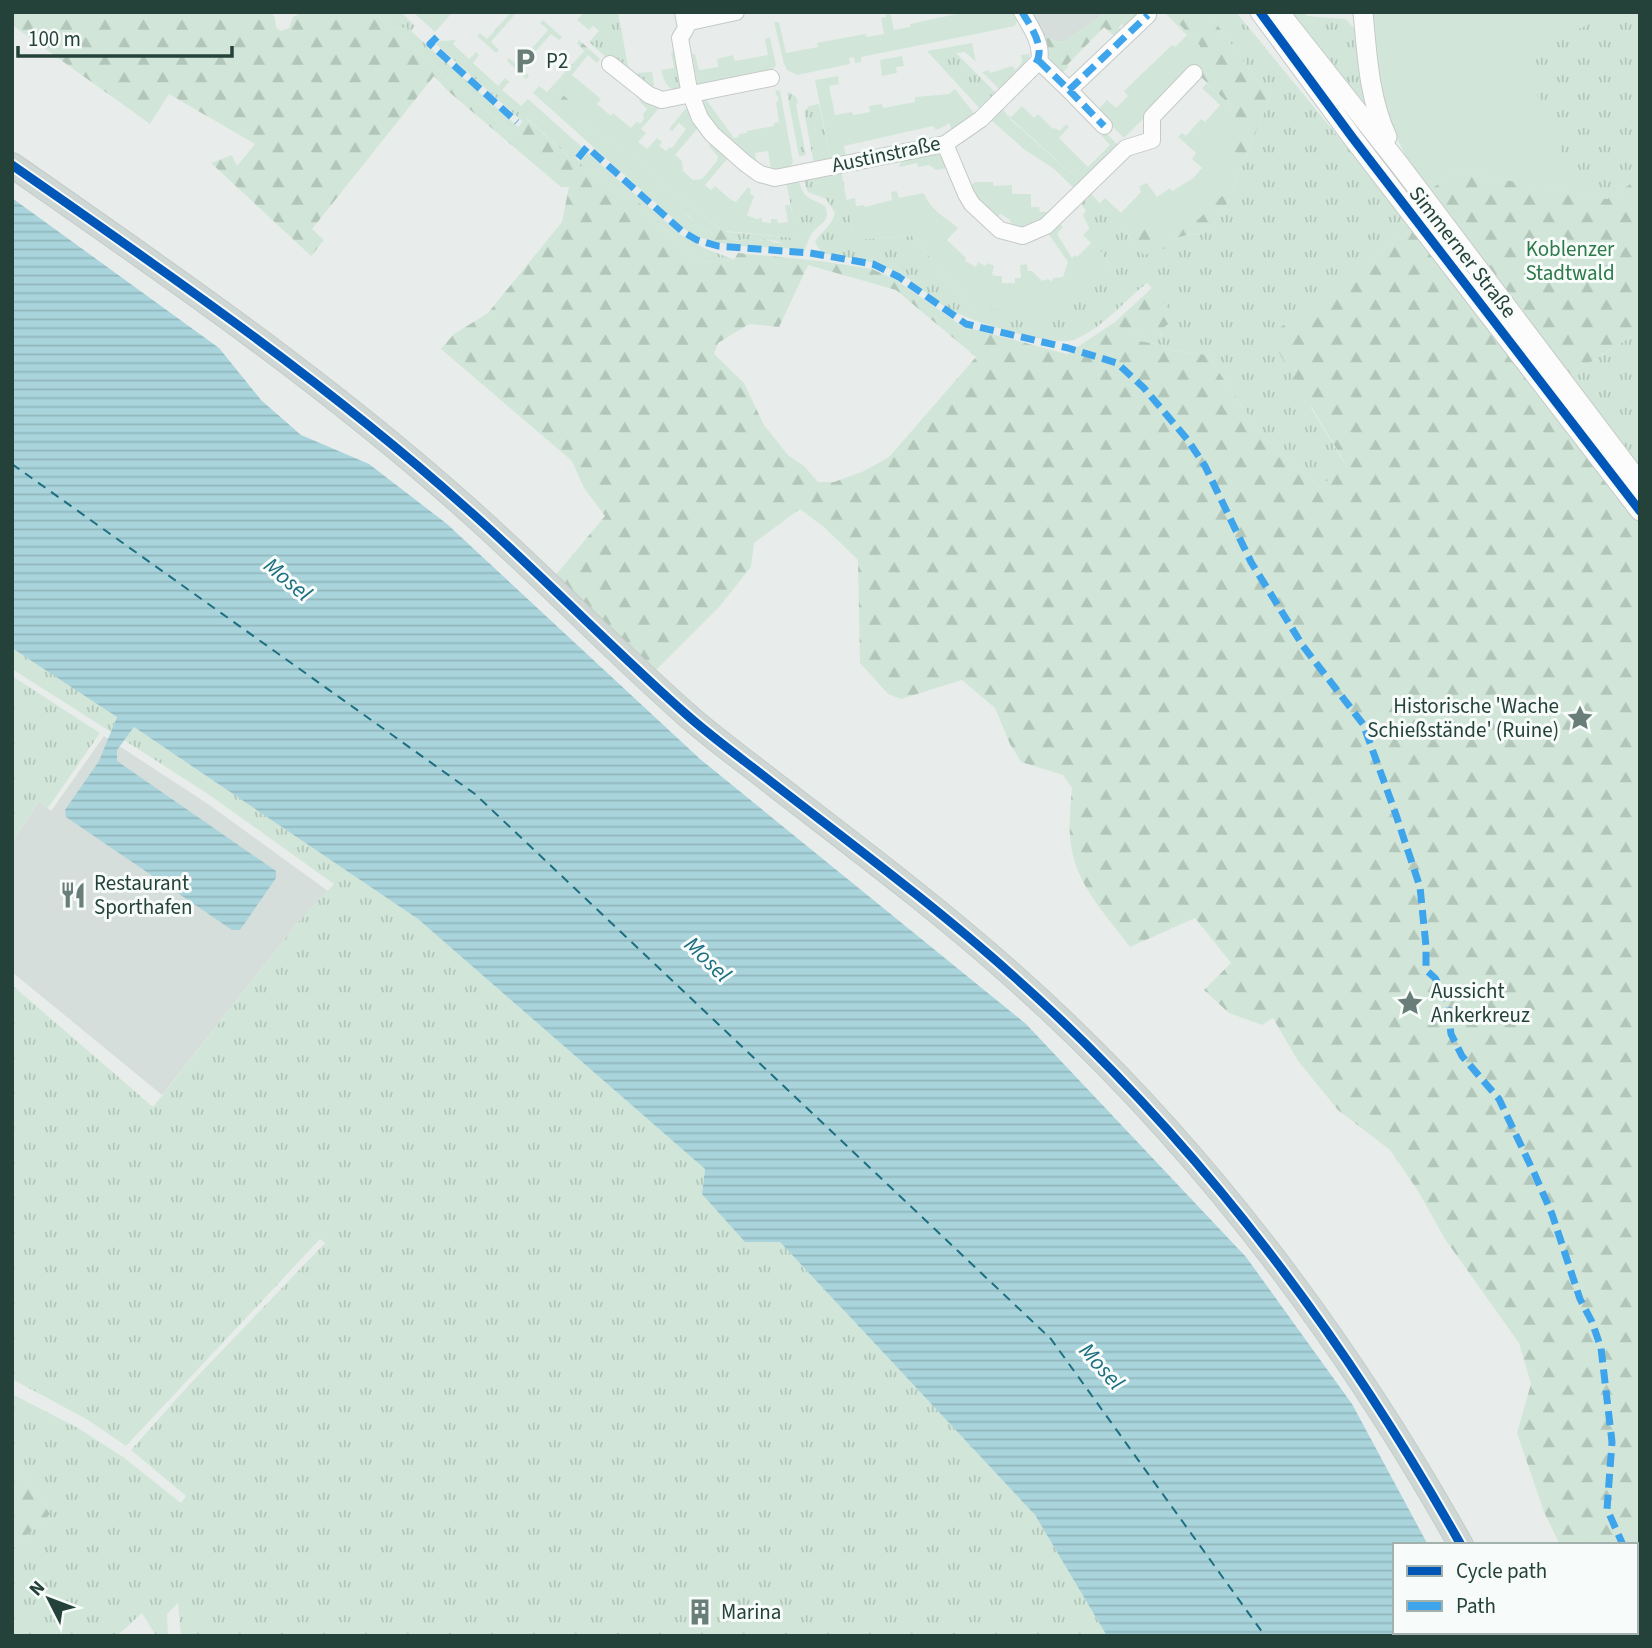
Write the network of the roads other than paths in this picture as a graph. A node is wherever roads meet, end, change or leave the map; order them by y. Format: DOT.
graph roads {
  1 [pos="736,12"];
  2 [pos="1022,12"];
  3 [pos="1258,12"];
  4 [pos="1363,12"];
  5 [pos="1148,15"];
  6 [pos="684,18"];
  7 [pos="1276,21"];
  8 [pos="1039,61"];
  9 [pos="610,64"];
  10 [pos="1194,73"];
  11 [pos="771,78"];
  12 [pos="1069,90"];
  13 [pos="691,94"];
  14 [pos="1104,126"];
  15 [pos="945,144"];
  16 [pos="1399,164"];
  17 [pos="12,165"];
  18 [pos="1640,482"];
  19 [pos="1640,511"];
  20 [pos="1460,1543"];
  1 -- 6 [label="street, Austinstraße"];
  2 -- 8 [label="street"];
  3 -- 7 [label="street, Simmerner Straße"];
  4 -- 16 [label="street"];
  5 -- 12 [label="street"];
  6 -- 13 [label="street, Austinstraße"];
  7 -- 16 [label="street, Simmerner Straße"];
  7 -- 19 [label="street, Simmerner Straße"];
  8 -- 12 [label="street"];
  8 -- 15 [label="street, Austinstraße"];
  9 -- 13 [label="street"];
  10 -- 15 [label="street"];
  11 -- 13 [label="street"];
  12 -- 14 [label="street"];
  13 -- 15 [label="street, Austinstraße"];
  16 -- 18 [label="street, Simmerner Straße"];
  17 -- 20 [label="main road"];
}
